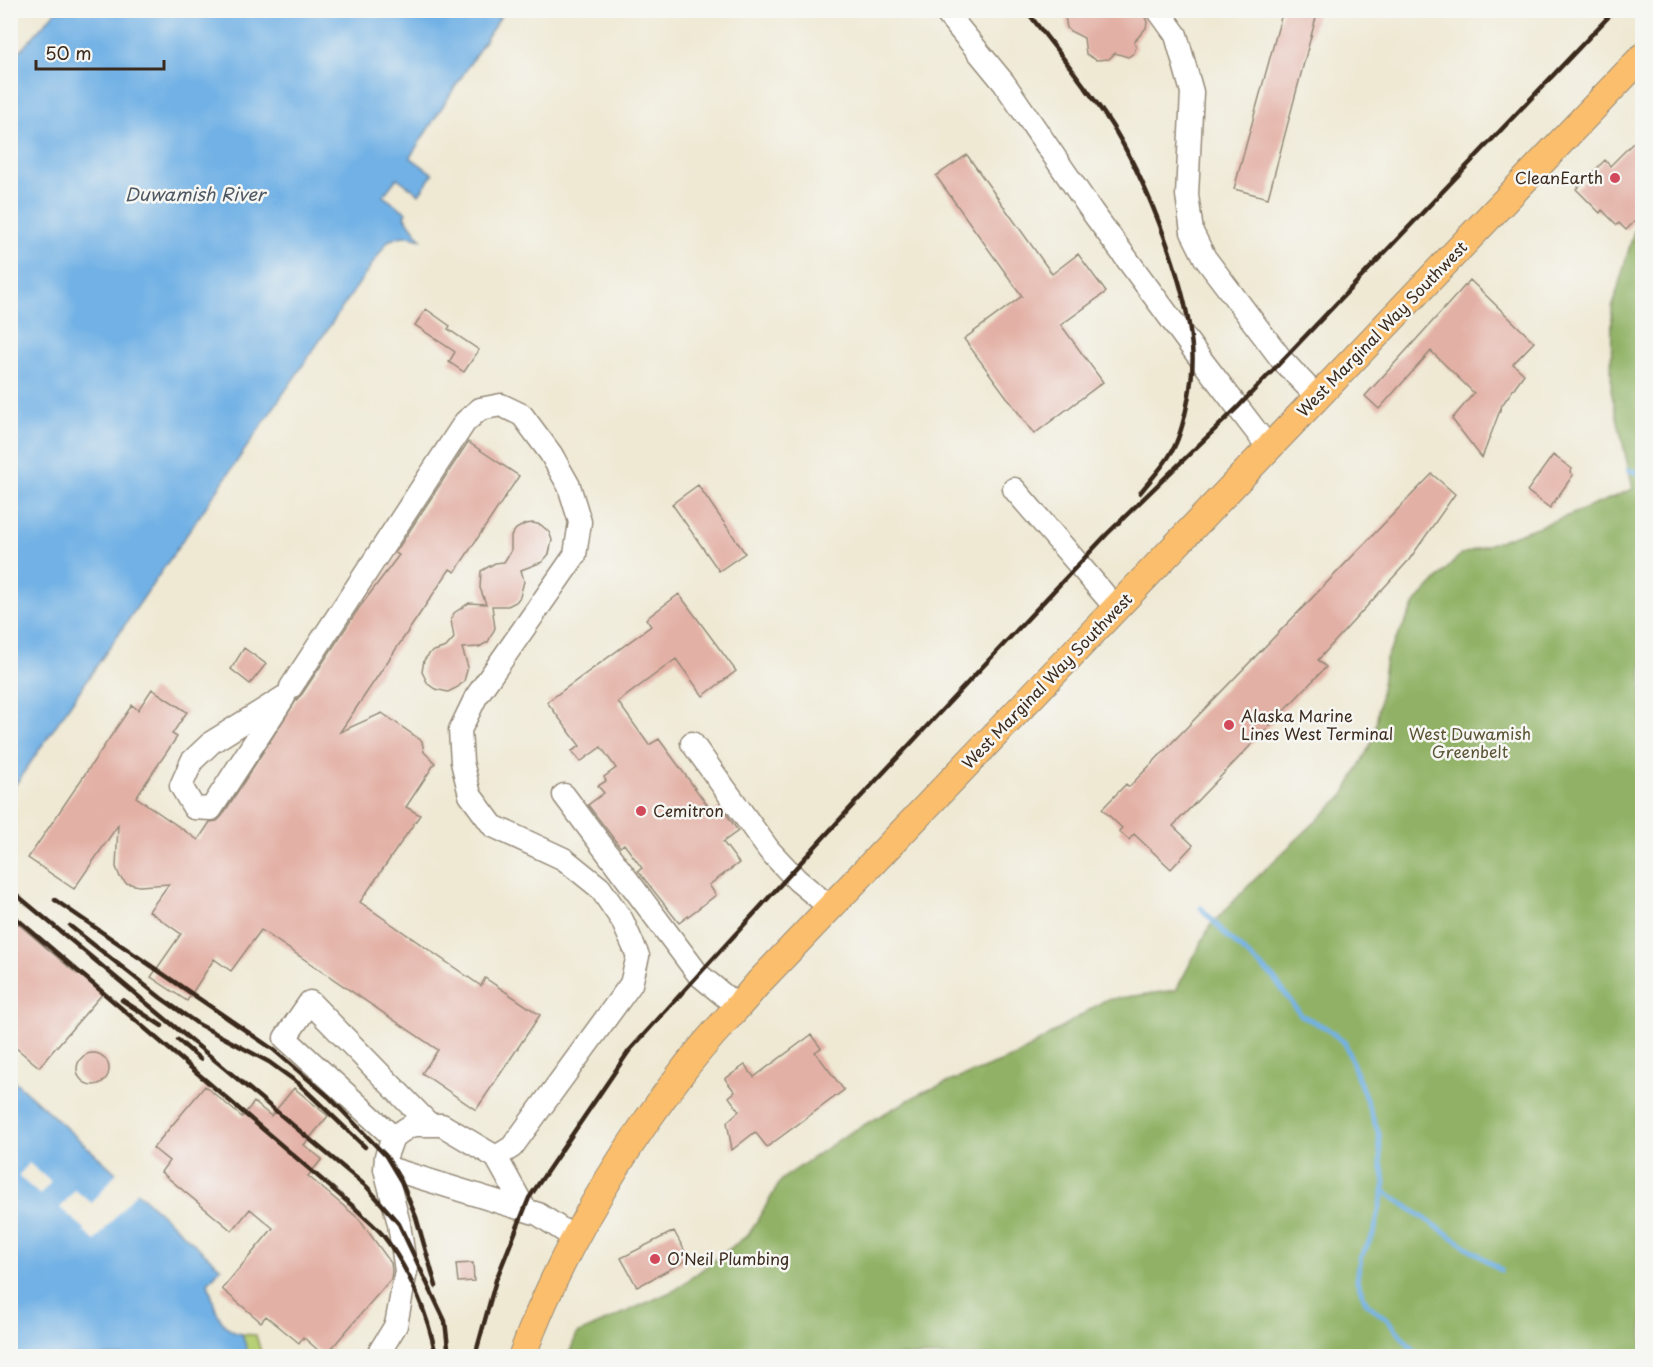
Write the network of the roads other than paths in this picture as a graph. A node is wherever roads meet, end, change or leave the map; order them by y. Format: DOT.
graph roads {
  1 [pos="944,10"];
  2 [pos="1158,10"];
  3 [pos="1642,57"];
  4 [pos="1317,397"];
  5 [pos="1269,448"];
  6 [pos="1014,489"];
  7 [pos="1116,608"];
  8 [pos="288,692"];
  9 [pos="692,743"];
  10 [pos="564,795"];
  11 [pos="831,908"];
  12 [pos="738,1007"];
  13 [pos="430,1125"];
  14 [pos="393,1137"];
  15 [pos="496,1157"];
  16 [pos="385,1169"];
  17 [pos="525,1209"];
  18 [pos="574,1238"];
  19 [pos="377,1356"];
  20 [pos="522,1356"];
  1 -- 5 [label="lane"];
  2 -- 4 [label="lane"];
  3 -- 4 [label="main road, West Marginal Way Southwest"];
  4 -- 5 [label="main road, West Marginal Way Southwest"];
  5 -- 7 [label="main road, West Marginal Way Southwest"];
  6 -- 7 [label="lane"];
  7 -- 11 [label="main road, West Marginal Way Southwest"];
  8 -- 8 [label="lane"];
  8 -- 15 [label="lane"];
  9 -- 11 [label="lane"];
  10 -- 12 [label="lane"];
  11 -- 12 [label="main road, West Marginal Way Southwest"];
  12 -- 18 [label="main road, West Marginal Way Southwest"];
  13 -- 14 [label="lane"];
  13 -- 14 [label="lane"];
  13 -- 15 [label="lane"];
  14 -- 16 [label="lane"];
  15 -- 17 [label="lane"];
  16 -- 17 [label="lane"];
  16 -- 19 [label="lane"];
  17 -- 18 [label="lane"];
  18 -- 20 [label="main road, West Marginal Way Southwest"];
}
